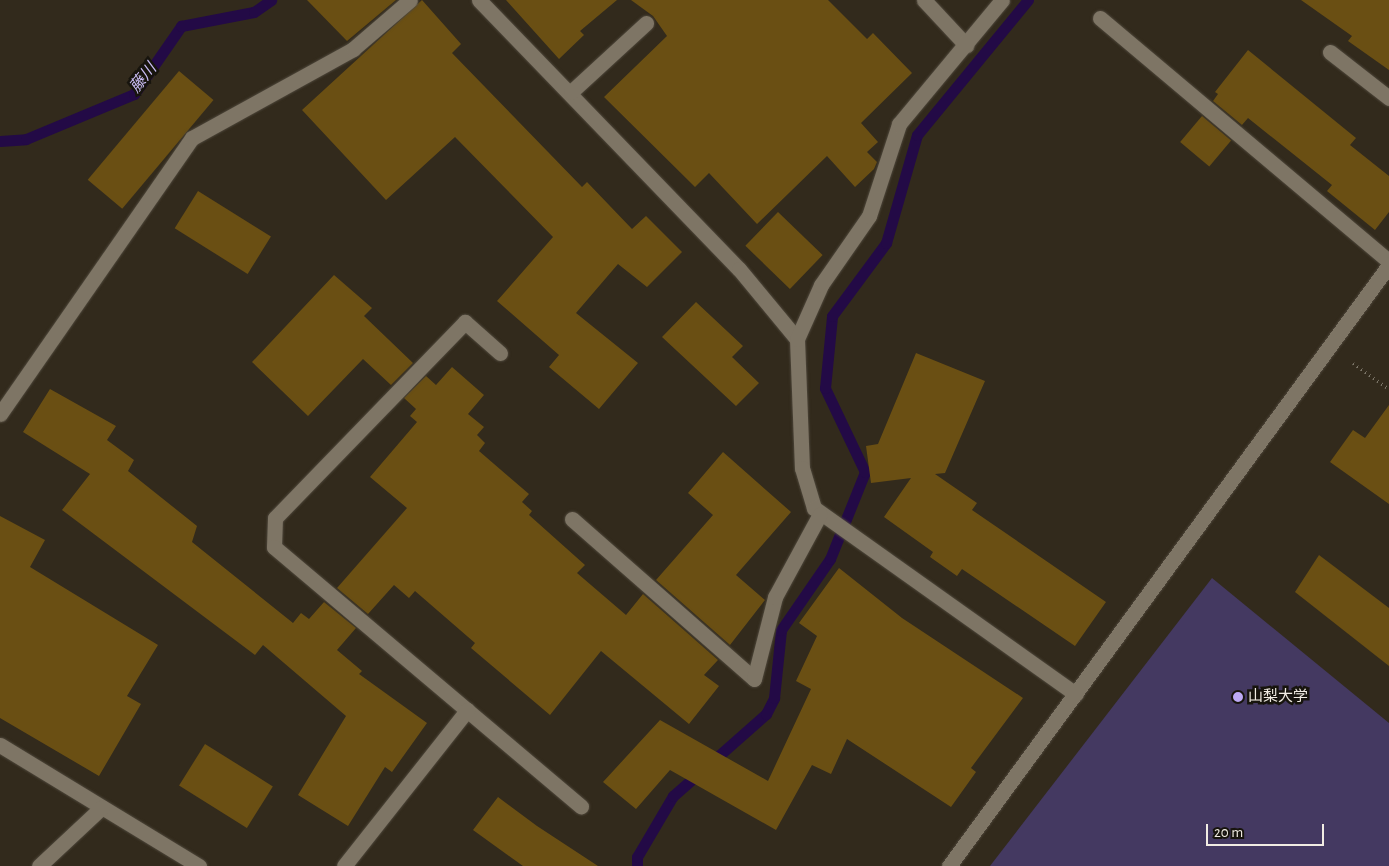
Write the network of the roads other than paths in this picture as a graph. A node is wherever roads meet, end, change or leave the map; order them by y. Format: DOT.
graph roads {
  1 [pos="410,0"];
  2 [pos="478,0"];
  3 [pos="924,0"];
  4 [pos="1002,0"];
  5 [pos="1100,18"];
  6 [pos="646,23"];
  7 [pos="966,44"];
  8 [pos="1330,52"];
  9 [pos="571,92"];
  10 [pos="1389,98"];
  11 [pos="1389,261"];
  12 [pos="1389,265"];
  13 [pos="797,339"];
  14 [pos="500,353"];
  15 [pos="0,414"];
  16 [pos="572,518"];
  17 [pos="824,518"];
  18 [pos="1076,694"];
  19 [pos="467,710"];
  20 [pos="0,745"];
  21 [pos="581,806"];
  22 [pos="102,807"];
  23 [pos="39,866"];
  24 [pos="199,866"];
  25 [pos="344,866"];
  26 [pos="950,866"];
  1 -- 15 [label="street"];
  2 -- 9 [label="street"];
  3 -- 7 [label="street"];
  4 -- 7 [label="street"];
  5 -- 11 [label="street"];
  6 -- 9 [label="street"];
  7 -- 13 [label="street"];
  8 -- 10 [label="street"];
  9 -- 13 [label="street"];
  12 -- 18 [label="street"];
  13 -- 17 [label="street"];
  14 -- 19 [label="street"];
  16 -- 17 [label="street"];
  17 -- 18 [label="street"];
  18 -- 26 [label="street"];
  19 -- 21 [label="street"];
  19 -- 25 [label="street"];
  20 -- 22 [label="street"];
  22 -- 23 [label="street"];
  22 -- 24 [label="street"];
}
